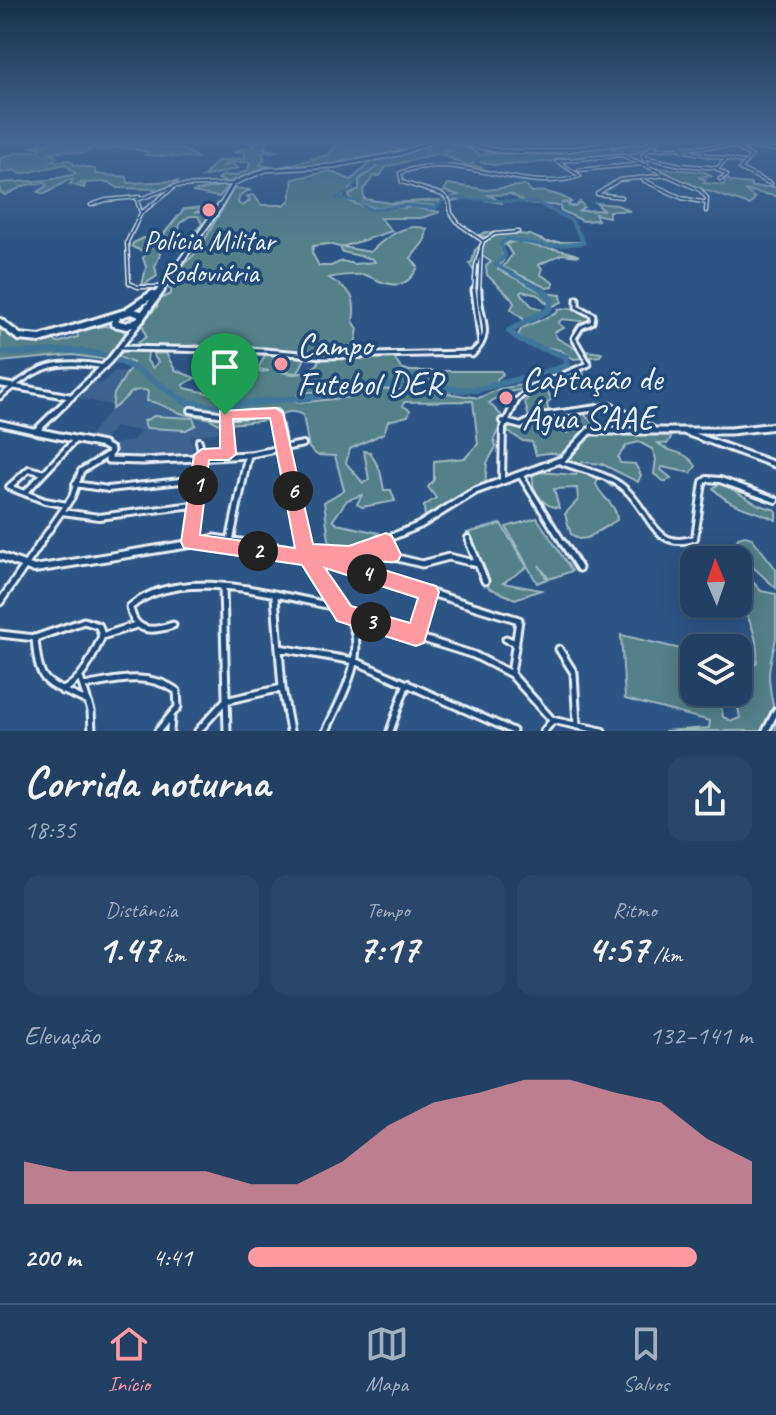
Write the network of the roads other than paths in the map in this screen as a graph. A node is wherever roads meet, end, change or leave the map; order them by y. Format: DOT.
graph roads {
  1 [pos="254,175"];
  2 [pos="400,175"];
  3 [pos="511,175"];
  4 [pos="579,175"];
  5 [pos="668,175"];
  6 [pos="669,175"];
  7 [pos="727,175"];
  8 [pos="750,175"];
  9 [pos="640,178"];
  10 [pos="720,179"];
  11 [pos="232,184"];
  12 [pos="771,184"];
  13 [pos="173,187"];
  14 [pos="139,197"];
  15 [pos="621,197"];
  16 [pos="707,203"];
  17 [pos="91,205"];
  18 [pos="706,211"];
  19 [pos="141,213"];
  20 [pos="518,232"];
  21 [pos="482,243"];
  22 [pos="160,289"];
  23 [pos="577,299"];
  24 [pos="126,312"];
  25 [pos="118,315"];
  26 [pos="141,318"];
  27 [pos="0,322"];
  28 [pos="120,325"];
  29 [pos="83,327"];
  30 [pos="129,338"];
  31 [pos="486,341"];
  32 [pos="481,344"];
  33 [pos="135,348"];
  34 [pos="119,350"];
  35 [pos="401,354"];
  36 [pos="104,367"];
  37 [pos="0,384"];
  38 [pos="15,384"];
  39 [pos="0,397"];
  40 [pos="73,397"];
  41 [pos="191,410"];
  42 [pos="225,415"];
  43 [pos="502,421"];
  44 [pos="0,423"];
  45 [pos="776,426"];
  46 [pos="653,430"];
  47 [pos="35,431"];
  48 [pos="682,431"];
  49 [pos="75,440"];
  50 [pos="199,441"];
  51 [pos="303,444"];
  52 [pos="285,449"];
  53 [pos="229,454"];
  54 [pos="107,455"];
  55 [pos="202,455"];
  56 [pos="248,455"];
  57 [pos="557,461"];
  58 [pos="776,465"];
  59 [pos="44,473"];
  60 [pos="519,473"];
  61 [pos="199,479"];
  62 [pos="502,479"];
  63 [pos="75,484"];
  64 [pos="25,493"];
  65 [pos="776,500"];
  66 [pos="67,505"];
  67 [pos="193,505"];
  68 [pos="62,512"];
  69 [pos="468,538"];
  70 [pos="386,541"];
  71 [pos="190,542"];
  72 [pos="230,544"];
  73 [pos="361,549"];
  74 [pos="306,555"];
  75 [pos="392,555"];
  76 [pos="0,556"];
  77 [pos="326,558"];
  78 [pos="478,564"];
  79 [pos="24,566"];
  80 [pos="579,568"];
  81 [pos="485,581"];
  82 [pos="223,588"];
  83 [pos="429,592"];
  84 [pos="275,597"];
  85 [pos="0,602"];
  86 [pos="339,607"];
  87 [pos="344,614"];
  88 [pos="138,625"];
  89 [pos="173,625"];
  90 [pos="0,634"];
  91 [pos="102,636"];
  92 [pos="416,636"];
  93 [pos="35,638"];
  94 [pos="506,639"];
  95 [pos="516,643"];
  96 [pos="279,648"];
  97 [pos="559,649"];
  98 [pos="355,661"];
  99 [pos="511,674"];
  100 [pos="80,678"];
  101 [pos="407,683"];
  102 [pos="84,686"];
  103 [pos="282,688"];
  104 [pos="62,691"];
  105 [pos="86,701"];
  106 [pos="225,701"];
  107 [pos="776,711"];
  108 [pos="171,718"];
  109 [pos="552,720"];
  110 [pos="577,726"];
  111 [pos="92,731"];
  112 [pos="158,731"];
  113 [pos="170,731"];
  114 [pos="198,731"];
  115 [pos="227,731"];
  116 [pos="290,731"];
  117 [pos="326,731"];
  118 [pos="390,731"];
  119 [pos="513,731"];
  120 [pos="544,731"];
  121 [pos="602,731"];
  122 [pos="766,731"];
  1 -- 11 [label="main road"];
  2 -- 21 [label="street"];
  3 -- 4 [label="street"];
  5 -- 9 [label="street"];
  6 -- 16 [label="street"];
  7 -- 10 [label="street"];
  8 -- 12 [label="street"];
  9 -- 15 [label="street"];
  9 -- 16 [label="street"];
  11 -- 13 [label="street"];
  11 -- 22 [label="main road"];
  13 -- 14 [label="street"];
  13 -- 19 [label="street"];
  14 -- 17 [label="street"];
  14 -- 19 [label="street"];
  16 -- 18 [label="street"];
  19 -- 22 [label="street"];
  20 -- 21 [label="street"];
  21 -- 31 [label="street"];
  21 -- 32 [label="street"];
  22 -- 24 [label="main road"];
  22 -- 26 [label="main road"];
  23 -- 43 [label="street"];
  24 -- 25 [label="main road"];
  24 -- 26 [label="main road"];
  25 -- 28 [label="main road"];
  25 -- 29 [label="main road"];
  26 -- 28 [label="main road"];
  26 -- 30 [label="street"];
  27 -- 29 [label="main road"];
  28 -- 29 [label="main road"];
  28 -- 30 [label="street"];
  30 -- 33 [label="street"];
  30 -- 34 [label="street"];
  31 -- 32 [label="street"];
  31 -- 35 [label="street"];
  32 -- 35 [label="street"];
  33 -- 34 [label="street"];
  33 -- 35 [label="street"];
  34 -- 36 [label="street"];
  36 -- 38 [label="street"];
  36 -- 40 [label="street"];
  37 -- 38 [label="street"];
  38 -- 39 [label="street"];
  38 -- 40 [label="street"];
  40 -- 47 [label="street"];
  41 -- 42 [label="street"];
  42 -- 52 [label="street"];
  42 -- 53 [label="street"];
  43 -- 46 [label="street"];
  43 -- 62 [label="street"];
  44 -- 47 [label="street"];
  45 -- 48 [label="street"];
  46 -- 48 [label="street"];
  46 -- 57 [label="street"];
  47 -- 49 [label="street"];
  48 -- 58 [label="street"];
  49 -- 54 [label="street"];
  49 -- 59 [label="street"];
  50 -- 55 [label="street"];
  51 -- 52 [label="street"];
  52 -- 56 [label="street"];
  52 -- 74 [label="street"];
  53 -- 55 [label="street"];
  53 -- 56 [label="street"];
  54 -- 55 [label="street"];
  54 -- 63 [label="street"];
  55 -- 61 [label="street"];
  56 -- 72 [label="street"];
  57 -- 60 [label="street"];
  57 -- 65 [label="street"];
  59 -- 64 [label="street"];
  59 -- 64 [label="street"];
  60 -- 62 [label="street"];
  60 -- 80 [label="street"];
  61 -- 63 [label="street"];
  61 -- 67 [label="street"];
  62 -- 70 [label="street"];
  63 -- 66 [label="street"];
  64 -- 66 [label="street"];
  66 -- 68 [label="street"];
  67 -- 68 [label="street"];
  67 -- 71 [label="street"];
  68 -- 79 [label="street"];
  69 -- 78 [label="street"];
  70 -- 73 [label="street"];
  70 -- 75 [label="street"];
  71 -- 72 [label="street"];
  71 -- 79 [label="street"];
  72 -- 74 [label="street"];
  73 -- 75 [label="street"];
  73 -- 77 [label="street"];
  74 -- 77 [label="street"];
  74 -- 86 [label="street"];
  75 -- 78 [label="street"];
  76 -- 79 [label="street"];
  77 -- 83 [label="street"];
  78 -- 81 [label="street"];
  79 -- 85 [label="street"];
  82 -- 84 [label="street"];
  82 -- 88 [label="street"];
  82 -- 106 [label="street"];
  83 -- 92 [label="street"];
  83 -- 95 [label="street"];
  84 -- 86 [label="street"];
  84 -- 96 [label="street"];
  86 -- 87 [label="street"];
  87 -- 92 [label="street"];
  87 -- 98 [label="street"];
  88 -- 89 [label="street"];
  88 -- 91 [label="street"];
  90 -- 93 [label="street"];
  91 -- 93 [label="street"];
  91 -- 100 [label="street"];
  92 -- 99 [label="street"];
  93 -- 104 [label="street"];
  94 -- 95 [label="street"];
  95 -- 99 [label="street"];
  96 -- 98 [label="street"];
  96 -- 103 [label="street"];
  97 -- 110 [label="street"];
  98 -- 101 [label="street"];
  98 -- 117 [label="street"];
  99 -- 109 [label="street"];
  100 -- 102 [label="street"];
  100 -- 104 [label="street"];
  101 -- 118 [label="street"];
  101 -- 119 [label="street"];
  102 -- 105 [label="street"];
  102 -- 108 [label="street"];
  103 -- 106 [label="street"];
  103 -- 116 [label="street"];
  104 -- 105 [label="street"];
  105 -- 111 [label="street"];
  106 -- 114 [label="street"];
  106 -- 115 [label="street"];
  107 -- 122 [label="street"];
  108 -- 112 [label="street"];
  108 -- 113 [label="street"];
  109 -- 110 [label="street"];
  109 -- 120 [label="street"];
  110 -- 121 [label="street"];
}
